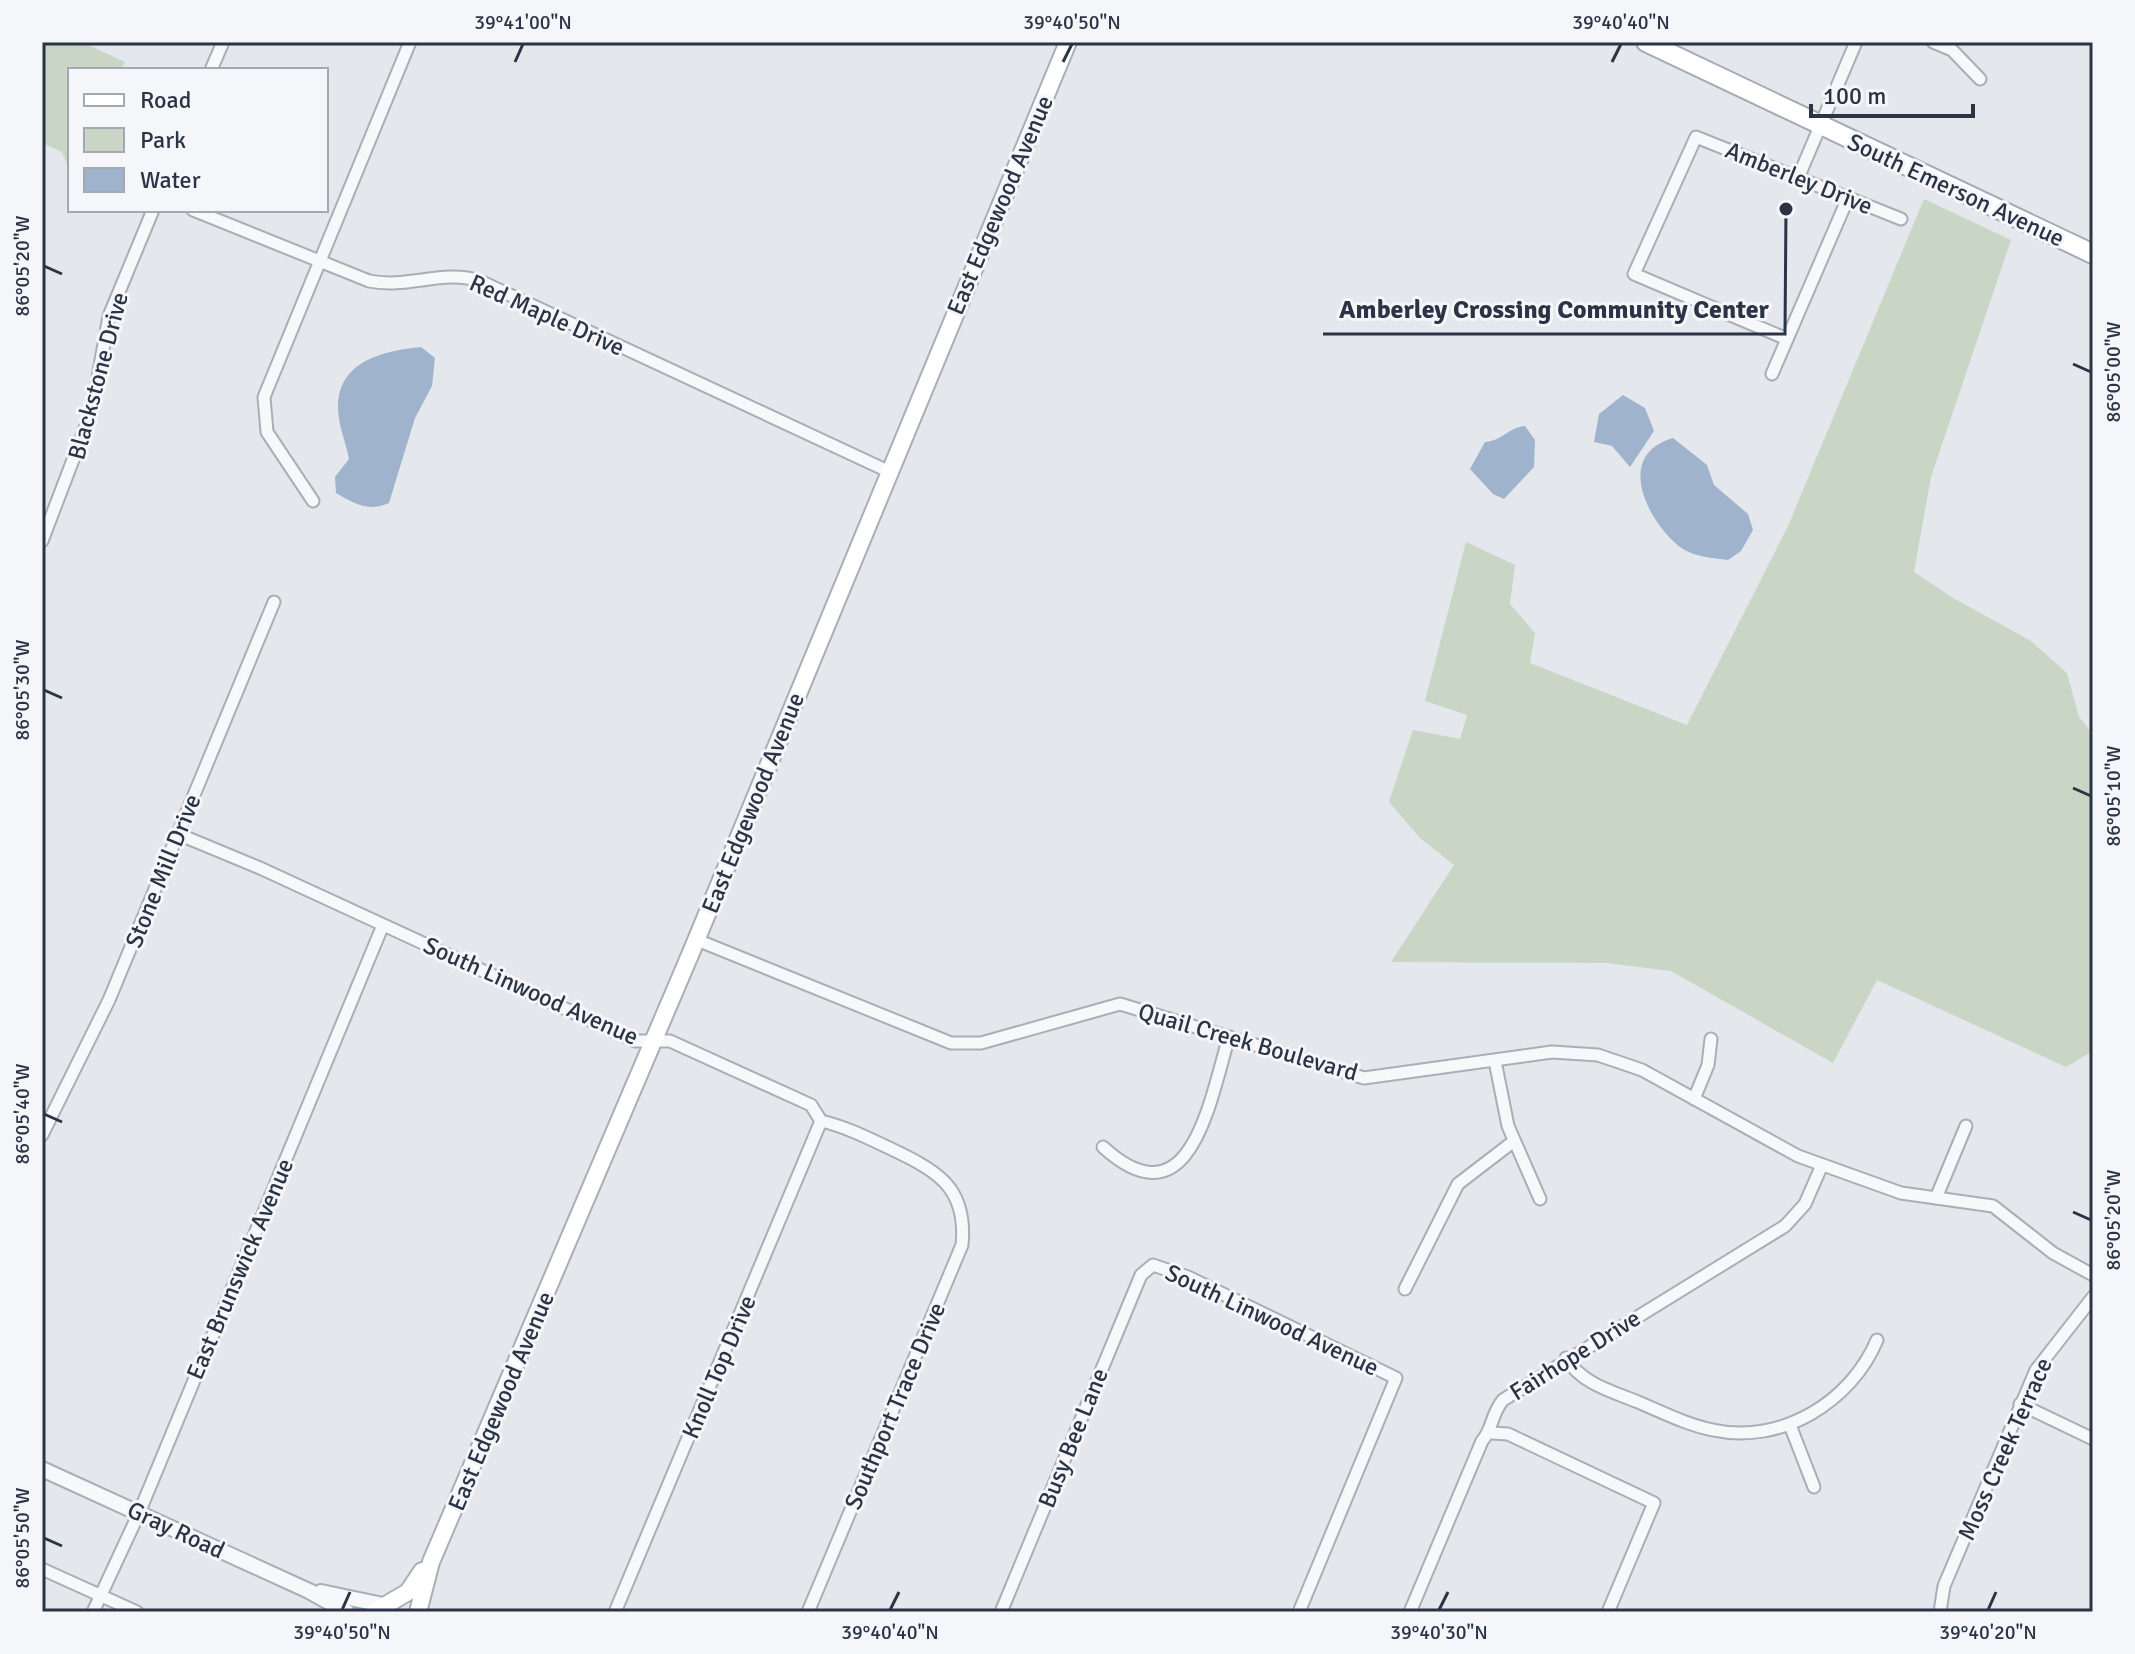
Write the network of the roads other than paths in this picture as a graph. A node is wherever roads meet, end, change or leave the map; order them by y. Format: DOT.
graph roads {
  1 [pos="223,42"];
  2 [pos="410,42"];
  3 [pos="1068,42"];
  4 [pos="1646,42"];
  5 [pos="1856,42"];
  6 [pos="1933,42"];
  7 [pos="212,68"];
  8 [pos="1980,79"];
  9 [pos="1819,125"];
  10 [pos="1798,178"];
  11 [pos="1848,198"];
  12 [pos="152,212"];
  13 [pos="198,212"];
  14 [pos="1901,219"];
  15 [pos="2093,254"];
  16 [pos="319,262"];
  17 [pos="1787,339"];
  18 [pos="1772,374"];
  19 [pos="890,472"];
  20 [pos="313,501"];
  21 [pos="42,541"];
  22 [pos="274,602"];
  23 [pos="178,834"];
  24 [pos="383,925"];
  25 [pos="697,940"];
  26 [pos="1229,1037"];
  27 [pos="1711,1039"];
  28 [pos="654,1042"];
  29 [pos="1495,1061"];
  30 [pos="1694,1099"];
  31 [pos="821,1121"];
  32 [pos="1966,1126"];
  33 [pos="42,1135"];
  34 [pos="1514,1141"];
  35 [pos="1103,1147"];
  36 [pos="1822,1165"];
  37 [pos="956,1196"];
  38 [pos="1936,1198"];
  39 [pos="1540,1199"];
  40 [pos="1148,1266"];
  41 [pos="2093,1275"];
  42 [pos="1405,1289"];
  43 [pos="2093,1297"];
  44 [pos="1877,1340"];
  45 [pos="1566,1358"];
  46 [pos="2020,1404"];
  47 [pos="1790,1425"];
  48 [pos="1491,1433"];
  49 [pos="2093,1439"];
  50 [pos="42,1469"];
  51 [pos="1814,1487"];
  52 [pos="139,1513"];
  53 [pos="431,1562"];
  54 [pos="42,1569"];
  55 [pos="309,1591"];
  56 [pos="99,1597"];
  57 [pos="378,1609"];
  58 [pos="93,1612"];
  59 [pos="137,1612"];
  60 [pos="347,1612"];
  61 [pos="409,1612"];
  62 [pos="418,1612"];
  63 [pos="615,1612"];
  64 [pos="808,1612"];
  65 [pos="1001,1612"];
  66 [pos="1299,1612"];
  67 [pos="1410,1612"];
  68 [pos="1608,1612"];
  69 [pos="1940,1612"];
  1 -- 7 [label="street"];
  2 -- 16 [label="street"];
  3 -- 19 [label="main road, East Edgewood Avenue"];
  4 -- 9 [label="main road, South Emerson Avenue"];
  5 -- 9 [label="street"];
  6 -- 8 [label="street"];
  9 -- 10 [label="street"];
  9 -- 15 [label="main road, South Emerson Avenue"];
  10 -- 11 [label="street, Amberley Drive"];
  10 -- 17 [label="street, Amberley Drive"];
  11 -- 14 [label="street, Amberley Drive"];
  11 -- 17 [label="street"];
  12 -- 21 [label="street, Blackstone Drive"];
  13 -- 16 [label="street, Red Maple Drive"];
  16 -- 19 [label="street, Red Maple Drive"];
  16 -- 20 [label="street"];
  17 -- 18 [label="street"];
  19 -- 25 [label="main road, East Edgewood Avenue"];
  22 -- 23 [label="street, Stone Mill Drive"];
  23 -- 24 [label="street, South Linwood Avenue"];
  23 -- 33 [label="street, Stone Mill Drive"];
  24 -- 28 [label="street, South Linwood Avenue"];
  24 -- 52 [label="street, East Brunswick Avenue"];
  25 -- 26 [label="street, Quail Creek Boulevard"];
  25 -- 28 [label="main road, East Edgewood Avenue"];
  26 -- 29 [label="street, Quail Creek Boulevard"];
  26 -- 35 [label="street"];
  27 -- 30 [label="street"];
  28 -- 31 [label="street, South Linwood Avenue"];
  28 -- 53 [label="main road, East Edgewood Avenue"];
  29 -- 30 [label="street, Quail Creek Boulevard"];
  29 -- 34 [label="street"];
  30 -- 36 [label="street, Quail Creek Boulevard"];
  31 -- 37 [label="street, South Linwood Avenue"];
  31 -- 63 [label="street, Knoll Top Drive"];
  32 -- 38 [label="street"];
  34 -- 39 [label="street"];
  34 -- 42 [label="street"];
  36 -- 38 [label="street, Quail Creek Boulevard"];
  36 -- 45 [label="street, Fairhope Drive"];
  37 -- 64 [label="street, Southport Trace Drive"];
  38 -- 41 [label="street, Quail Creek Boulevard"];
  40 -- 65 [label="street, Busy Bee Lane"];
  40 -- 66 [label="street, South Linwood Avenue"];
  43 -- 46 [label="street, Moss Creek Terrace"];
  44 -- 47 [label="street"];
  45 -- 47 [label="street"];
  45 -- 48 [label="street, Fairhope Drive"];
  46 -- 49 [label="street"];
  46 -- 69 [label="street, Moss Creek Terrace"];
  47 -- 51 [label="street"];
  48 -- 67 [label="street, Fairhope Drive"];
  48 -- 68 [label="street"];
  50 -- 52 [label="street, Gray Road"];
  52 -- 55 [label="street, Gray Road"];
  52 -- 56 [label="street, East Brunswick Avenue"];
  53 -- 57 [label="main road, East Edgewood Avenue"];
  53 -- 62 [label="main road, East Edgewood Avenue"];
  54 -- 56 [label="street"];
  55 -- 57 [label="street, Gray Road"];
  55 -- 60 [label="street, Gray Road"];
  56 -- 58 [label="street, East Brunswick Avenue"];
  56 -- 59 [label="street"];
  57 -- 61 [label="main road"];
}
